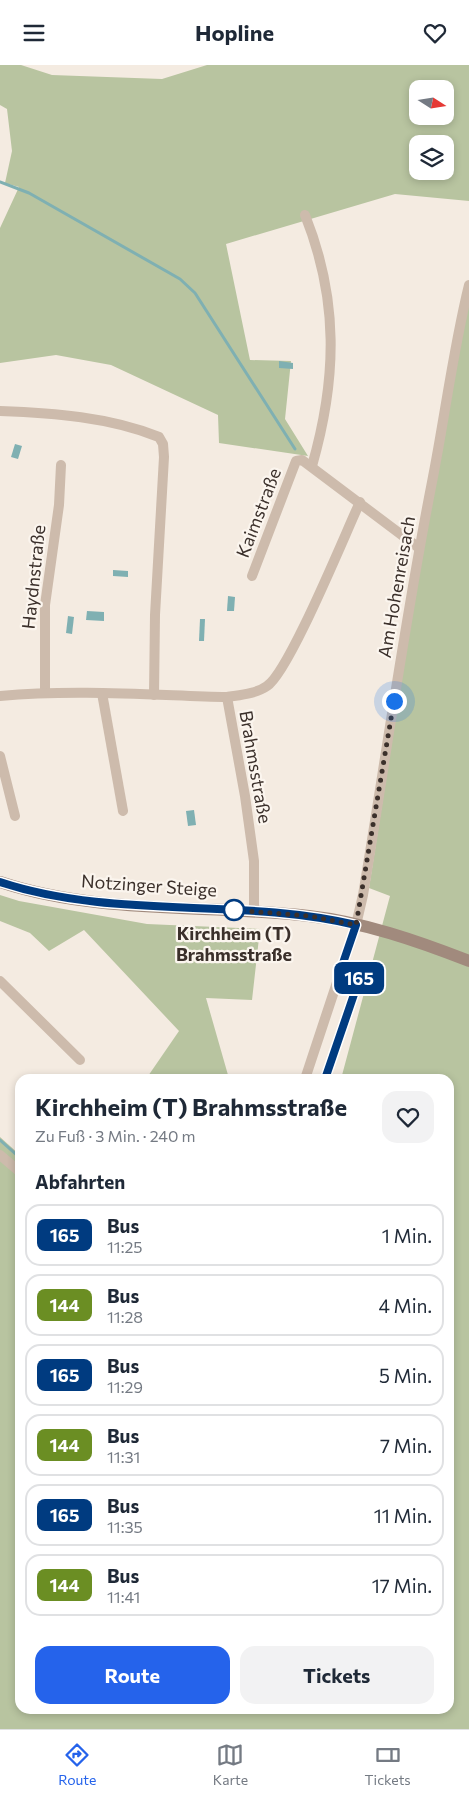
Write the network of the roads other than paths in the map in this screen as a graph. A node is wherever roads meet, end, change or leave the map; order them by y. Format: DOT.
graph roads {
  1 [pos="305,215"];
  2 [pos="469,285"];
  3 [pos="0,411"];
  4 [pos="61,465"];
  5 [pos="312,466"];
  6 [pos="360,503"];
  7 [pos="419,548"];
  8 [pos="252,576"];
  9 [pos="45,693"];
  10 [pos="102,693"];
  11 [pos="154,695"];
  12 [pos="0,696"];
  13 [pos="227,697"];
  14 [pos="0,756"];
  15 [pos="123,811"];
  16 [pos="15,816"];
  17 [pos="0,882"];
  18 [pos="254,911"];
  19 [pos="356,925"];
  20 [pos="469,961"];
  21 [pos="0,981"];
  22 [pos="80,1060"];
  23 [pos="307,1074"];
  24 [pos="0,1155"];
  25 [pos="15,1168"];
  1 -- 5 [label="street"];
  2 -- 7 [label="street, Am Hohenreisach"];
  3 -- 11 [label="street"];
  4 -- 9 [label="street, Haydnstraße"];
  5 -- 6 [label="street"];
  5 -- 8 [label="street, Kaimstraße"];
  6 -- 7 [label="street"];
  6 -- 13 [label="street, Brahmsstraße"];
  7 -- 19 [label="street, Am Hohenreisach"];
  9 -- 10 [label="street"];
  9 -- 12 [label="street"];
  10 -- 11 [label="street"];
  10 -- 15 [label="street"];
  11 -- 13 [label="street"];
  13 -- 18 [label="street, Brahmsstraße"];
  14 -- 16 [label="street"];
  17 -- 18 [label="main road, Notzinger Steige"];
  18 -- 19 [label="main road, Notzinger Steige"];
  19 -- 20 [label="main road, Notzinger Steige"];
  19 -- 23 [label="street"];
  21 -- 22 [label="street"];
  24 -- 25 [label="street"];
}
